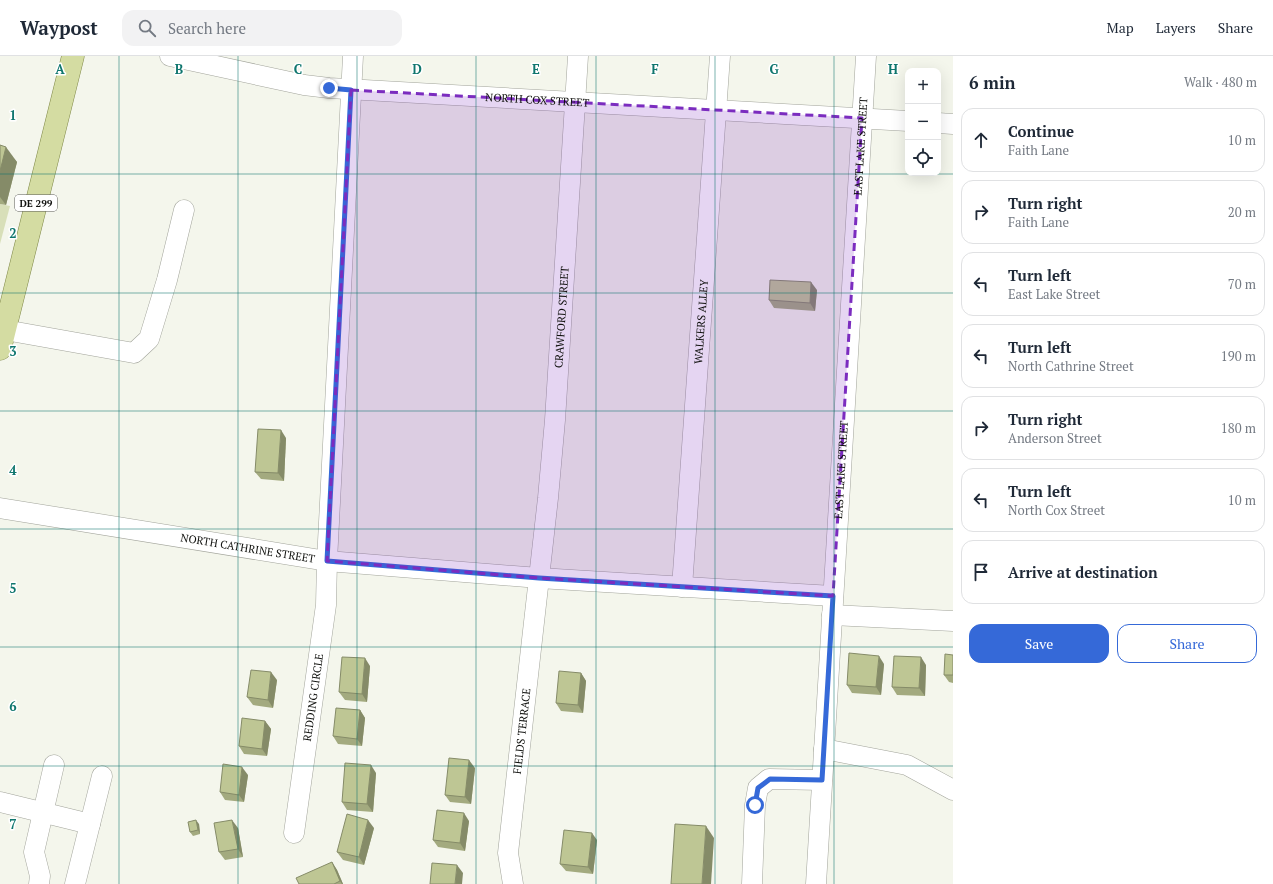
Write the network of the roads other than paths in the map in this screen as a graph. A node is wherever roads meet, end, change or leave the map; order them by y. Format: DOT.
graph roads {
  1 [pos="72,56"];
  2 [pos="170,56"];
  3 [pos="353,56"];
  4 [pos="578,56"];
  5 [pos="720,56"];
  6 [pos="866,56"];
  7 [pos="351,90"];
  8 [pos="575,101"];
  9 [pos="716,109"];
  10 [pos="862,118"];
  11 [pos="905,121"];
  12 [pos="941,123"];
  13 [pos="953,124"];
  14 [pos="184,210"];
  15 [pos="2,340"];
  16 [pos="0,508"];
  17 [pos="327,561"];
  18 [pos="539,578"];
  19 [pos="682,588"];
  20 [pos="833,605"];
  21 [pos="953,621"];
  22 [pos="824,748"];
  23 [pos="54,765"];
  24 [pos="102,776"];
  25 [pos="822,780"];
  26 [pos="953,790"];
  27 [pos="0,802"];
  28 [pos="43,813"];
  29 [pos="90,824"];
  30 [pos="294,833"];
  31 [pos="39,884"];
  32 [pos="75,884"];
  33 [pos="514,884"];
  34 [pos="752,884"];
  35 [pos="816,884"];
  1 -- 15 [label="main road, DE 299"];
  2 -- 7 [label="street, NORTH COX STREET"];
  3 -- 7 [label="street, REDDING CIRCLE"];
  4 -- 8 [label="street, CRAWFORD STREET"];
  5 -- 9 [label="street, WALKERS ALLEY"];
  6 -- 10 [label="street, EAST LAKE STREET"];
  7 -- 8 [label="street, NORTH COX STREET"];
  7 -- 17 [label="street, REDDING CIRCLE"];
  8 -- 9 [label="street, NORTH COX STREET"];
  8 -- 18 [label="street, CRAWFORD STREET"];
  9 -- 10 [label="street, NORTH COX STREET"];
  9 -- 19 [label="street, WALKERS ALLEY"];
  10 -- 11 [label="street, NORTH COX STREET"];
  10 -- 20 [label="street, EAST LAKE STREET"];
  12 -- 13 [label="street"];
  14 -- 15 [label="street"];
  16 -- 17 [label="street, NORTH CATHRINE STREET"];
  17 -- 18 [label="street, NORTH CATHRINE STREET"];
  17 -- 30 [label="street, REDDING CIRCLE"];
  18 -- 19 [label="street, NORTH CATHRINE STREET"];
  18 -- 33 [label="street, FIELDS TERRACE"];
  19 -- 20 [label="street, NORTH CATHRINE STREET"];
  20 -- 21 [label="street, NORTH CATHRINE STREET"];
  20 -- 22 [label="street, EAST LAKE STREET"];
  22 -- 25 [label="street, EAST LAKE STREET"];
  22 -- 26 [label="street"];
  23 -- 28 [label="street"];
  24 -- 29 [label="street"];
  25 -- 34 [label="street"];
  25 -- 35 [label="street, EAST LAKE STREET"];
  27 -- 28 [label="street"];
  28 -- 29 [label="street"];
  28 -- 31 [label="street"];
  29 -- 32 [label="street"];
}
